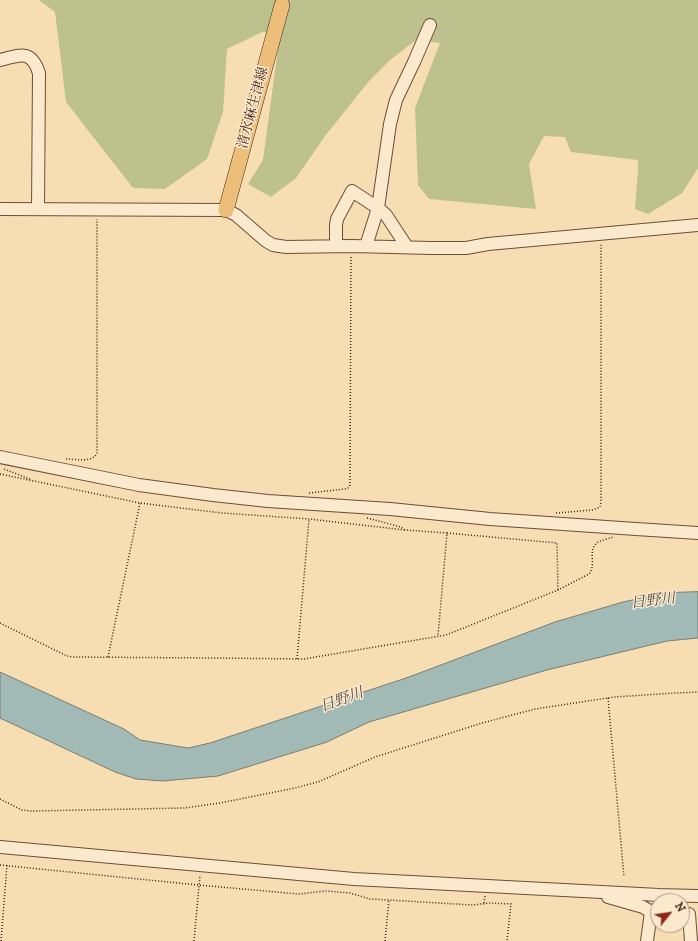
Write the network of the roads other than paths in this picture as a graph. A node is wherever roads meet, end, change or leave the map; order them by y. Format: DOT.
graph roads {
  1 [pos="282,5"];
  2 [pos="430,25"];
  3 [pos="0,60"];
  4 [pos="378,208"];
  5 [pos="0,209"];
  6 [pos="38,209"];
  7 [pos="226,210"];
  8 [pos="698,225"];
  9 [pos="336,246"];
  10 [pos="366,246"];
  11 [pos="407,247"];
  12 [pos="0,457"];
  13 [pos="698,533"];
  14 [pos="0,847"];
  15 [pos="587,891"];
  16 [pos="698,896"];
  17 [pos="698,902"];
  18 [pos="650,909"];
  19 [pos="690,909"];
  20 [pos="650,931"];
  21 [pos="690,931"];
  22 [pos="647,941"];
  23 [pos="691,941"];
  1 -- 7 [label="main road, 清水麻生津線"];
  2 -- 4 [label="street"];
  3 -- 6 [label="street"];
  4 -- 9 [label="street"];
  4 -- 10 [label="street"];
  4 -- 11 [label="street"];
  5 -- 6 [label="street"];
  6 -- 7 [label="street"];
  7 -- 9 [label="street"];
  8 -- 11 [label="street"];
  9 -- 10 [label="street"];
  10 -- 11 [label="street"];
  12 -- 13 [label="street"];
  14 -- 15 [label="street"];
  15 -- 16 [label="street"];
  15 -- 18 [label="street"];
  17 -- 19 [label="street"];
  20 -- 22 [label="street"];
  21 -- 23 [label="street"];
}
